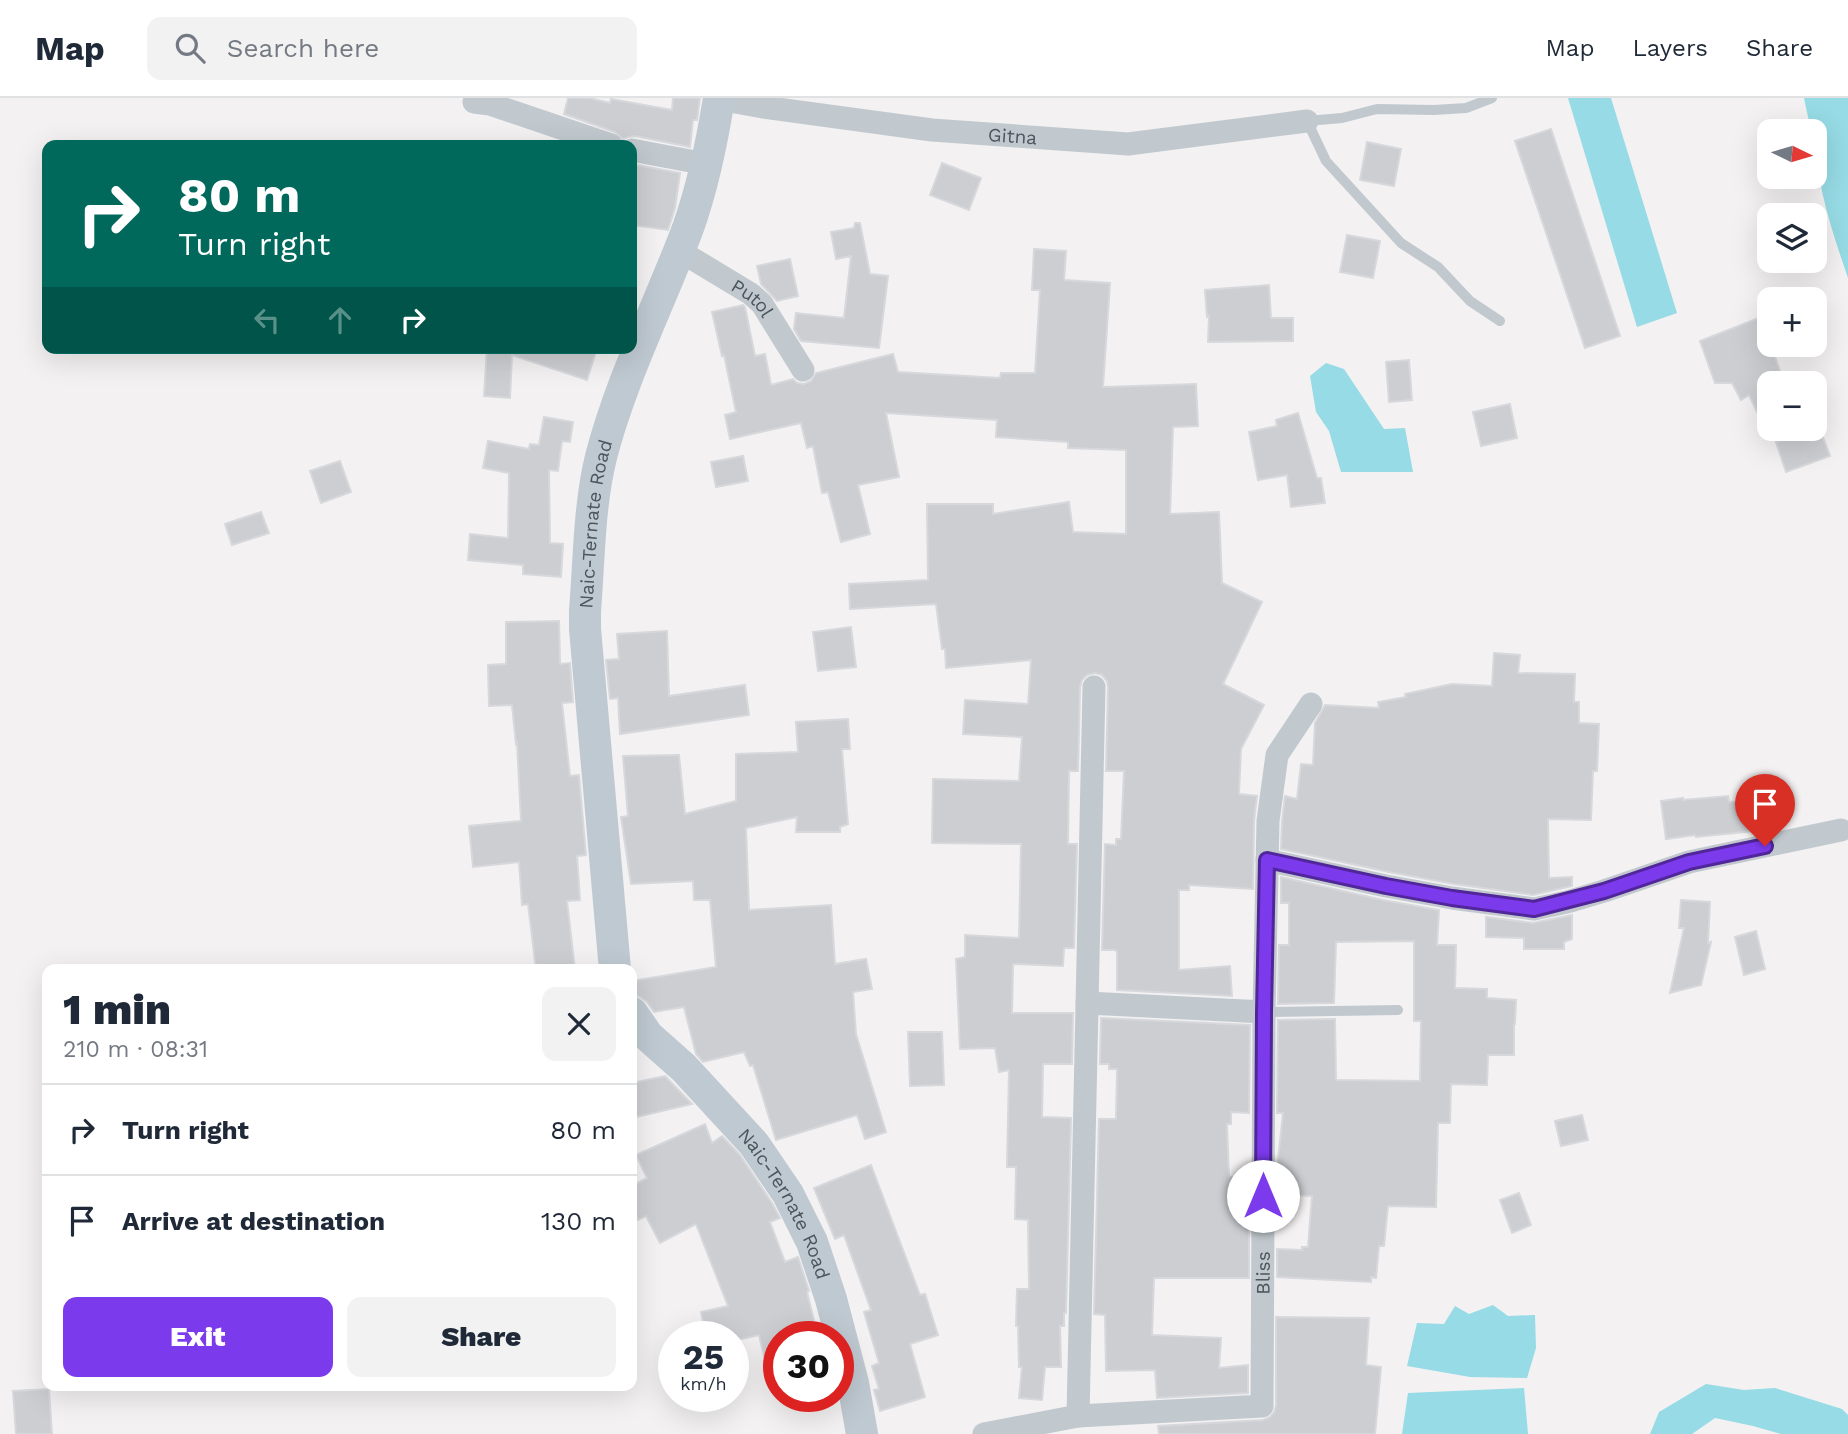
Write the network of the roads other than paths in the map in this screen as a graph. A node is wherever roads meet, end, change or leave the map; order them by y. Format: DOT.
graph roads {
  1 [pos="1492,98"];
  2 [pos="719,99"];
  3 [pos="474,103"];
  4 [pos="1307,121"];
  5 [pos="596,140"];
  6 [pos="637,151"];
  7 [pos="706,164"];
  8 [pos="678,250"];
  9 [pos="1500,321"];
  10 [pos="803,370"];
  11 [pos="1094,687"];
  12 [pos="1311,704"];
  13 [pos="1841,830"];
  14 [pos="1267,860"];
  15 [pos="614,964"];
  16 [pos="1087,1003"];
  17 [pos="1398,1010"];
  18 [pos="1264,1013"];
  19 [pos="637,1020"];
  20 [pos="1078,1416"];
  21 [pos="862,1434"];
  22 [pos="984,1434"];
  1 -- 4 [label="lane"];
  2 -- 4 [label="street, Gitna"];
  2 -- 7 [label="main road, Naic-Ternate Road"];
  3 -- 5 [label="street"];
  4 -- 9 [label="lane"];
  6 -- 7 [label="street"];
  7 -- 8 [label="main road, Naic-Ternate Road"];
  8 -- 10 [label="street, Putol"];
  8 -- 15 [label="main road, Naic-Ternate Road"];
  11 -- 16 [label="street"];
  12 -- 14 [label="street, Bliss"];
  13 -- 14 [label="street"];
  14 -- 18 [label="street, Bliss"];
  16 -- 18 [label="street"];
  16 -- 20 [label="street"];
  17 -- 18 [label="lane"];
  18 -- 20 [label="street, Bliss"];
  19 -- 21 [label="main road, Naic-Ternate Road"];
  20 -- 22 [label="street, Bliss"];
}
